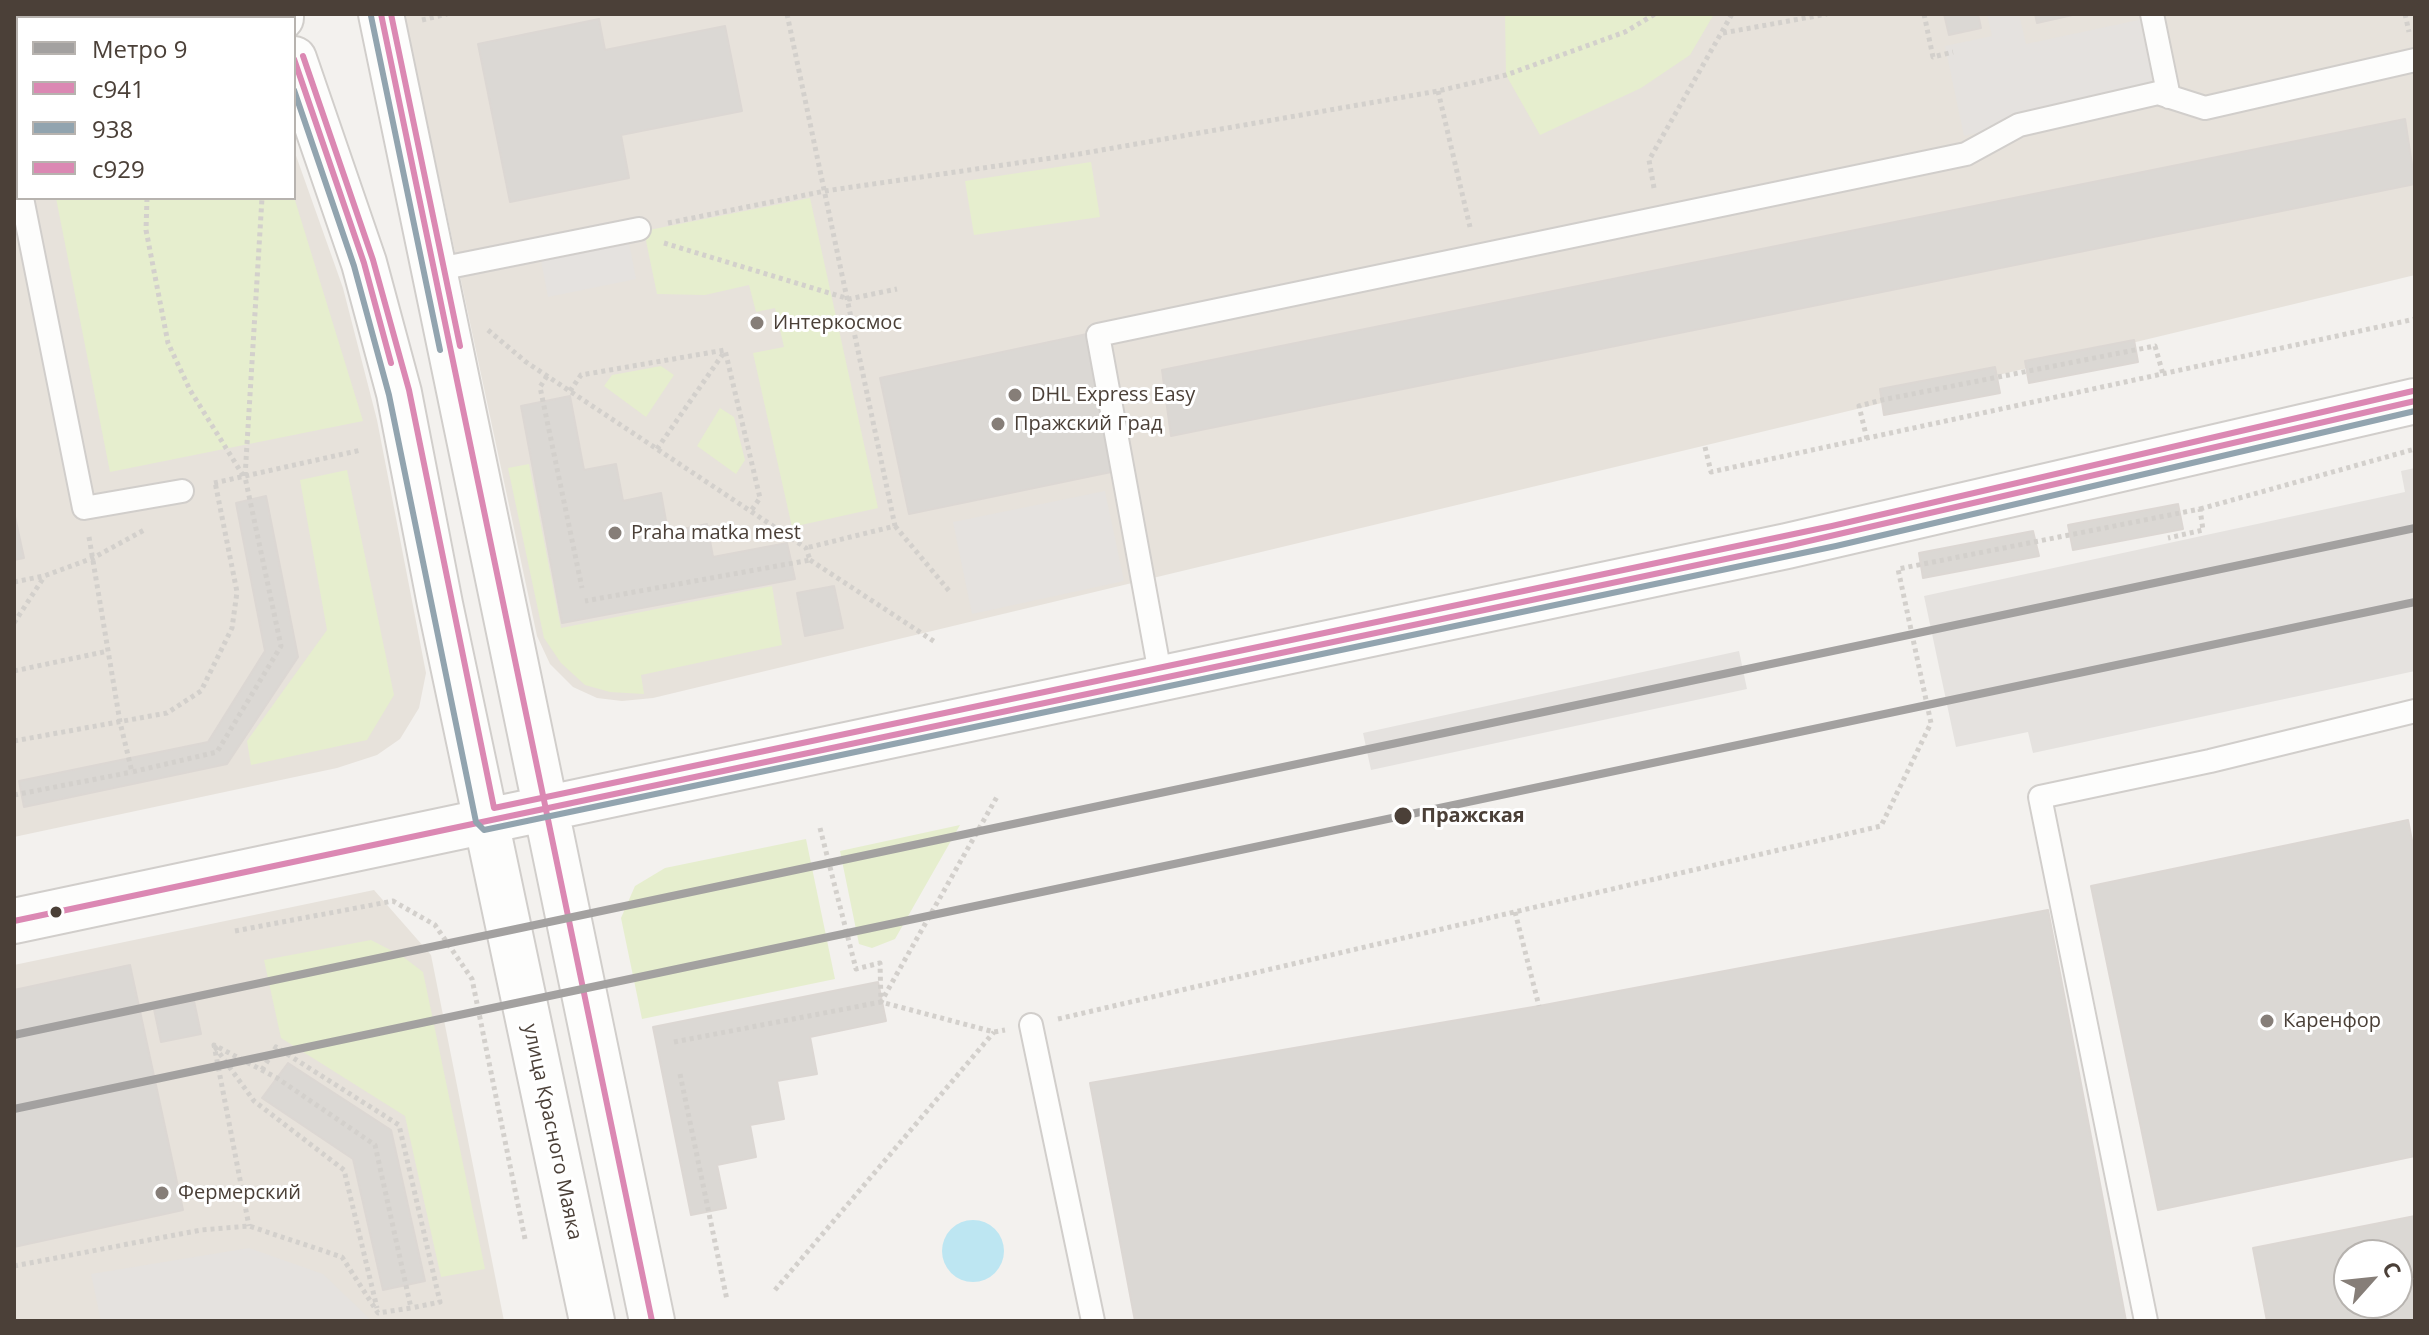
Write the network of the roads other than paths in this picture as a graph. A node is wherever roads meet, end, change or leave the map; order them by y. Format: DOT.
graph roads {
  1 [pos="2152,14"];
  2 [pos="397,18"];
  3 [pos="2415,60"];
  4 [pos="296,65"];
  5 [pos="2169,97"];
  6 [pos="22,200"];
  7 [pos="633,230"];
  8 [pos="434,270"];
  9 [pos="2415,401"];
  10 [pos="193,494"];
  11 [pos="1161,679"];
  12 [pos="2415,711"];
  13 [pos="547,806"];
  14 [pos="486,820"];
  15 [pos="14,921"];
  16 [pos="1031,1025"];
  17 [pos="592,1321"];
  18 [pos="652,1321"];
  19 [pos="1093,1321"];
  20 [pos="2146,1321"];
  1 -- 5 [label="lane"];
  2 -- 8 [label="street"];
  3 -- 5 [label="lane"];
  4 -- 14 [label="street, улица Красного Маяка"];
  5 -- 11 [label="lane"];
  6 -- 10 [label="lane"];
  7 -- 8 [label="lane"];
  8 -- 13 [label="street"];
  9 -- 11 [label="street"];
  11 -- 13 [label="street"];
  12 -- 20 [label="lane"];
  13 -- 14 [label="street"];
  13 -- 18 [label="street"];
  14 -- 15 [label="street"];
  14 -- 17 [label="street, улица Красного Маяка"];
  16 -- 19 [label="lane"];
}
